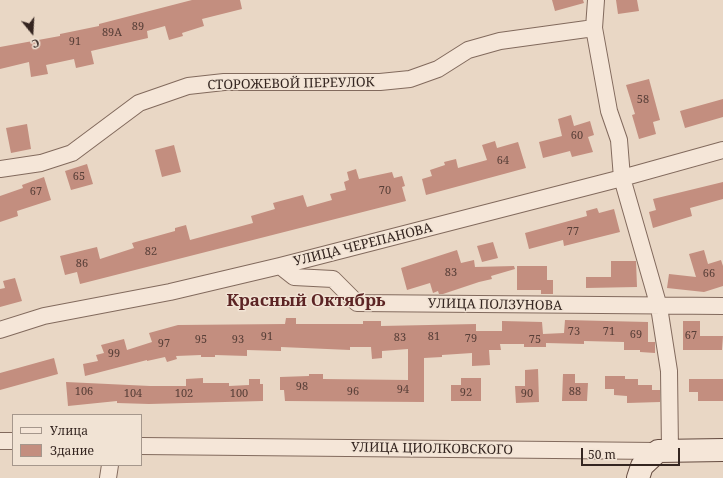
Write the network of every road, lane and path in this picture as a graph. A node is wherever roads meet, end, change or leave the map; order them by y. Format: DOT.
graph roads {
  1 [pos="596,0"];
  2 [pos="594,28"];
  3 [pos="723,150"];
  4 [pos="0,169"];
  5 [pos="622,178"];
  6 [pos="280,266"];
  7 [pos="659,306"];
  8 [pos="723,306"];
  9 [pos="0,330"];
  10 [pos="0,441"];
  11 [pos="12,441"];
  12 [pos="142,446"];
  13 [pos="664,450"];
  14 [pos="723,450"];
  15 [pos="110,466"];
  16 [pos="108,478"];
  17 [pos="638,478"];
  1 -- 2 [label="street"];
  2 -- 4 [label="street, СТОРОЖЕВОЙ ПЕРЕУЛОК"];
  2 -- 5 [label="street"];
  3 -- 5 [label="street, УЛИЦА ЧЕРЕПАНОВА"];
  5 -- 6 [label="street, УЛИЦА ЧЕРЕПАНОВА"];
  5 -- 7 [label="street"];
  6 -- 7 [label="street, УЛИЦА ПОЛЗУНОВА"];
  6 -- 9 [label="street, УЛИЦА ЧЕРЕПАНОВА"];
  7 -- 8 [label="street, УЛИЦА ПОЛЗУНОВА"];
  7 -- 13 [label="street"];
  10 -- 11 [label="street"];
  12 -- 13 [label="street, УЛИЦА ЦИОЛКОВСКОГО"];
  13 -- 14 [label="street, УЛИЦА ЦИОЛКОВСКОГО"];
  13 -- 17 [label="street"];
  15 -- 16 [label="street"];
}
